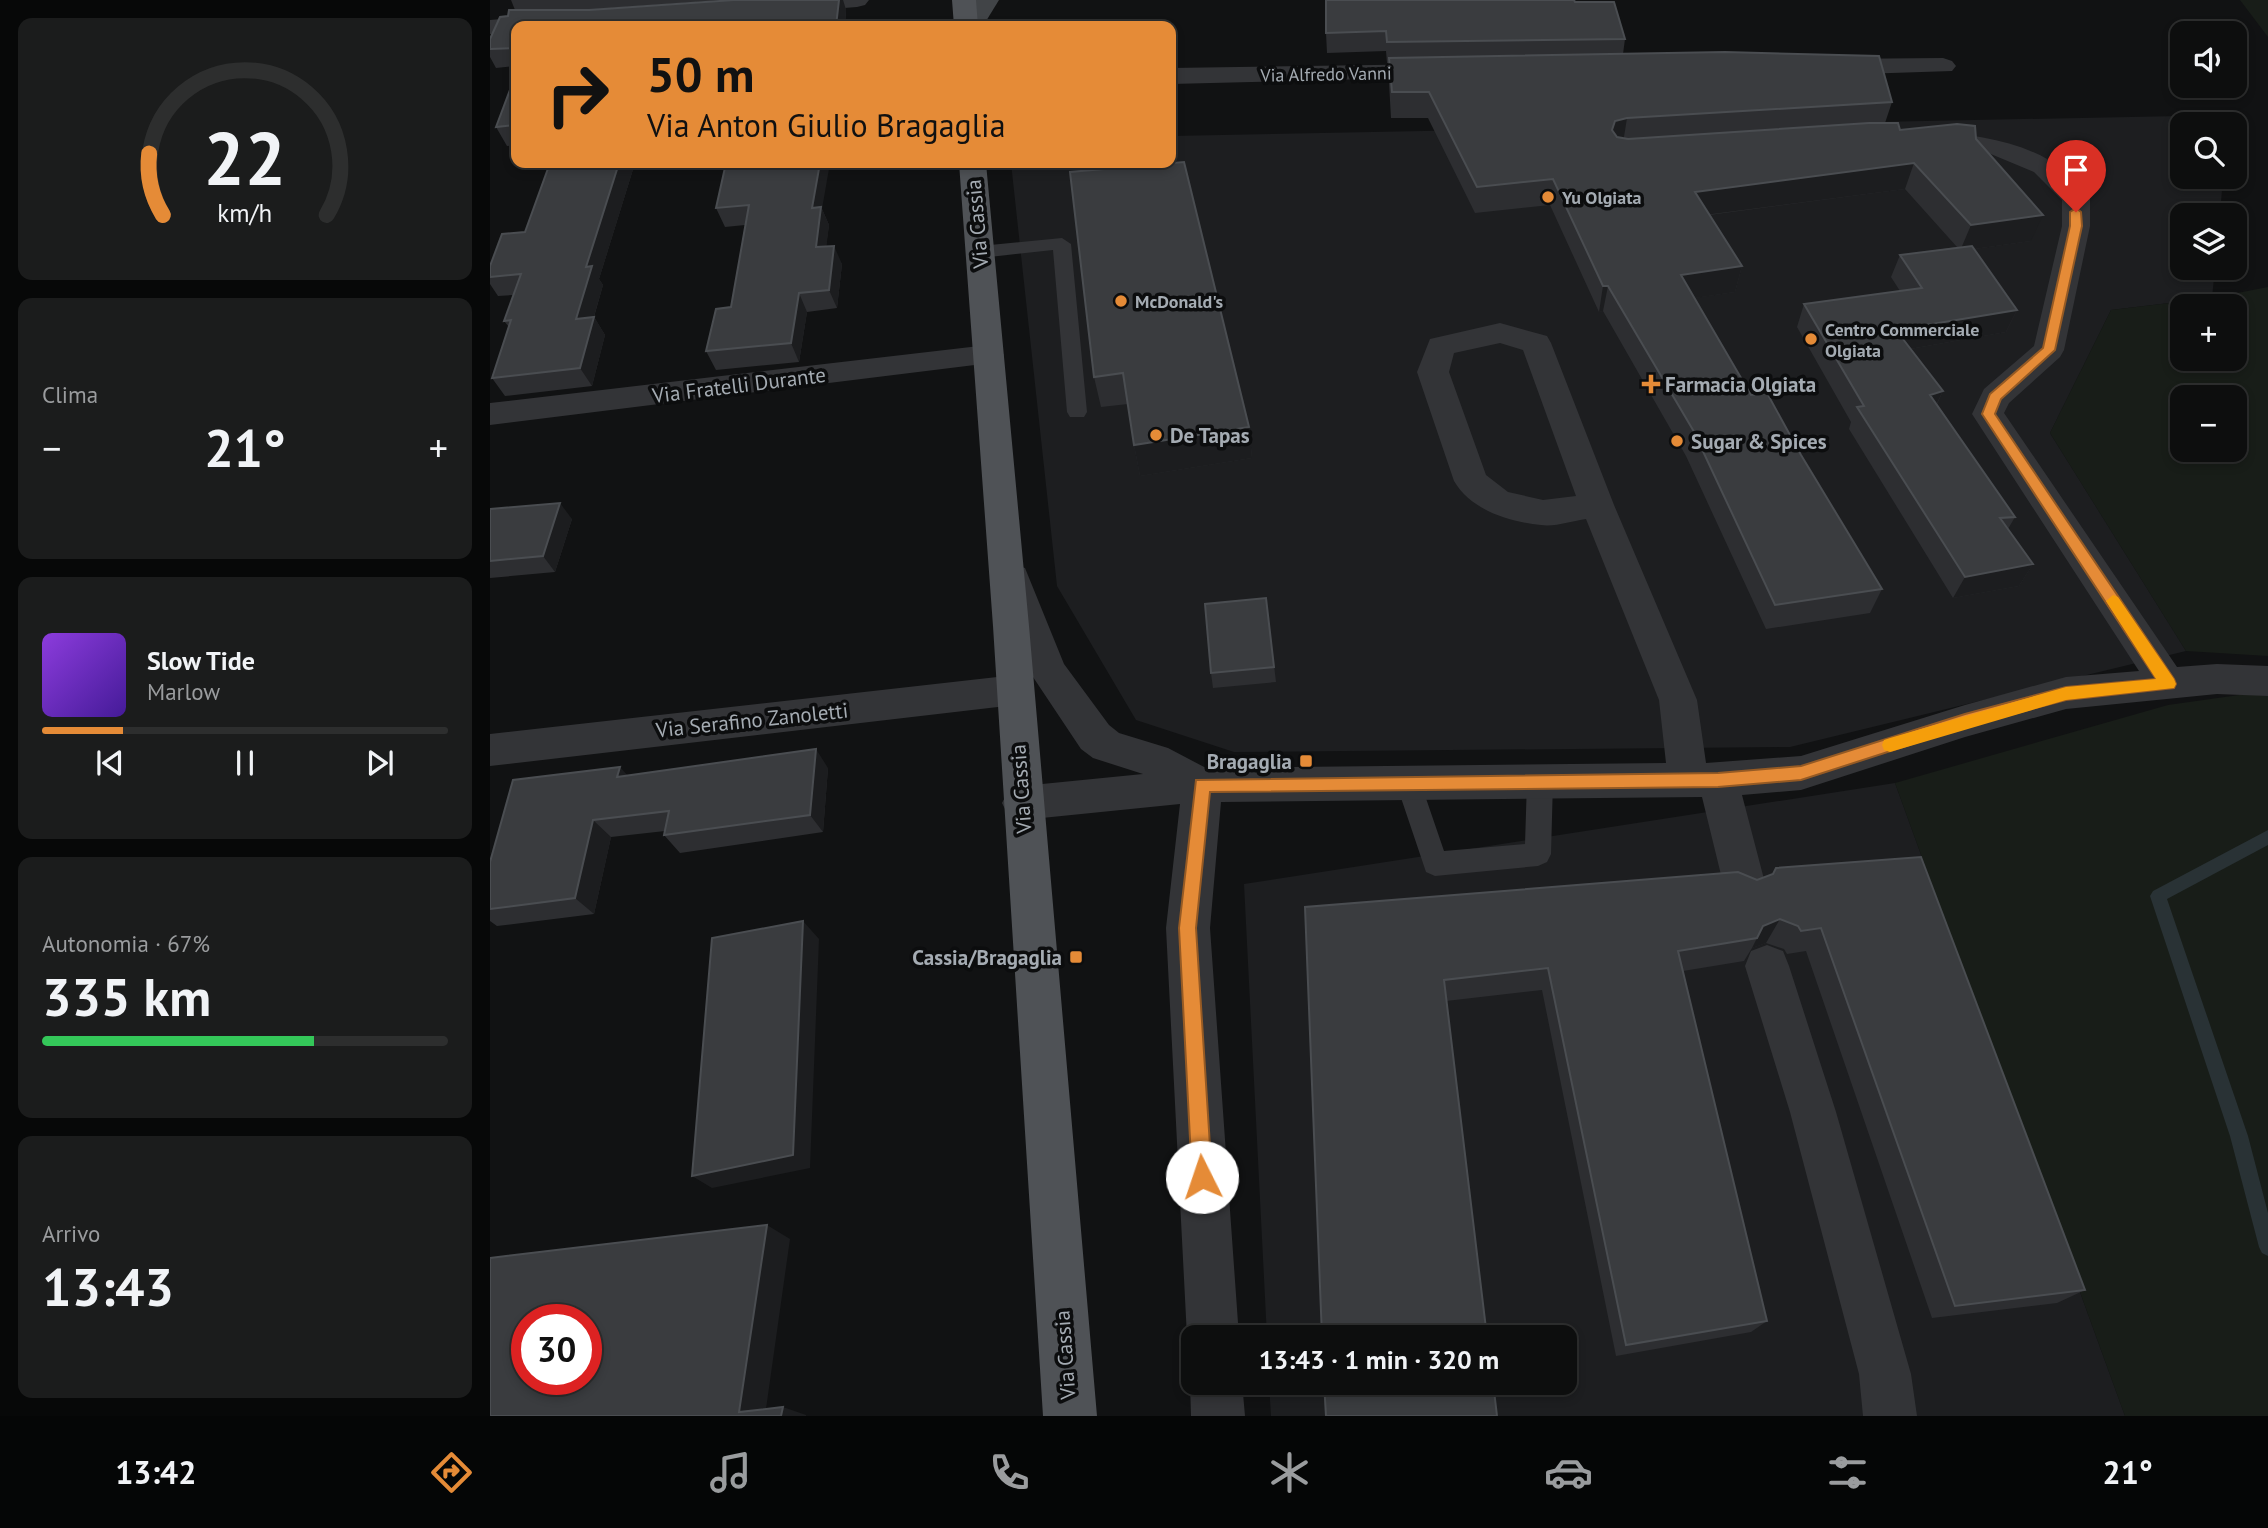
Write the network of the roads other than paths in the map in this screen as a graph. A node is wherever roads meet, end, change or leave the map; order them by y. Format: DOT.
graph roads {
  1 [pos="857,0"];
  2 [pos="964,0"];
  3 [pos="987,0"];
  4 [pos="775,6"];
  5 [pos="967,21"];
  6 [pos="972,21"];
  7 [pos="511,25"];
  8 [pos="490,27"];
  9 [pos="1943,65"];
  10 [pos="1805,67"];
  11 [pos="1460,72"];
  12 [pos="1176,76"];
  13 [pos="1898,138"];
  14 [pos="972,168"];
  15 [pos="979,252"];
  16 [pos="988,355"];
  17 [pos="1077,412"];
  18 [pos="490,414"];
  19 [pos="1597,505"];
  20 [pos="1005,559"];
  21 [pos="2268,681"];
  22 [pos="2168,684"];
  23 [pos="1015,690"];
  24 [pos="490,750"];
  25 [pos="1703,780"];
  26 [pos="1540,781"];
  27 [pos="1409,783"];
  28 [pos="1202,785"];
  29 [pos="1022,803"];
  30 [pos="1744,883"];
  31 [pos="1767,966"];
  32 [pos="1212,1325"];
  33 [pos="1217,1395"];
  34 [pos="1070,1416"];
  35 [pos="1218,1416"];
  36 [pos="1891,1416"];
  1 -- 4 [label="street"];
  2 -- 5 [label="main road"];
  3 -- 6 [label="street"];
  7 -- 8 [label="street"];
  9 -- 10 [label="street"];
  11 -- 12 [label="street, Via Alfredo Vanni"];
  13 -- 22 [label="street"];
  14 -- 15 [label="main road, Via Cassia"];
  15 -- 16 [label="main road, Via Cassia"];
  15 -- 17 [label="lane"];
  16 -- 18 [label="street, Via Fratelli Durante"];
  16 -- 20 [label="main road, Via Cassia"];
  19 -- 19 [label="street"];
  19 -- 25 [label="street"];
  20 -- 23 [label="main road, Via Cassia"];
  20 -- 28 [label="street"];
  21 -- 22 [label="street"];
  22 -- 25 [label="street"];
  23 -- 24 [label="street, Via Serafino Zanoletti"];
  23 -- 29 [label="main road, Via Cassia"];
  25 -- 26 [label="street"];
  25 -- 30 [label="street"];
  26 -- 27 [label="street"];
  26 -- 27 [label="lane"];
  27 -- 28 [label="street"];
  28 -- 29 [label="street"];
  28 -- 32 [label="street"];
  29 -- 34 [label="main road, Via Cassia"];
  31 -- 36 [label="street"];
  33 -- 35 [label="street"];
}
